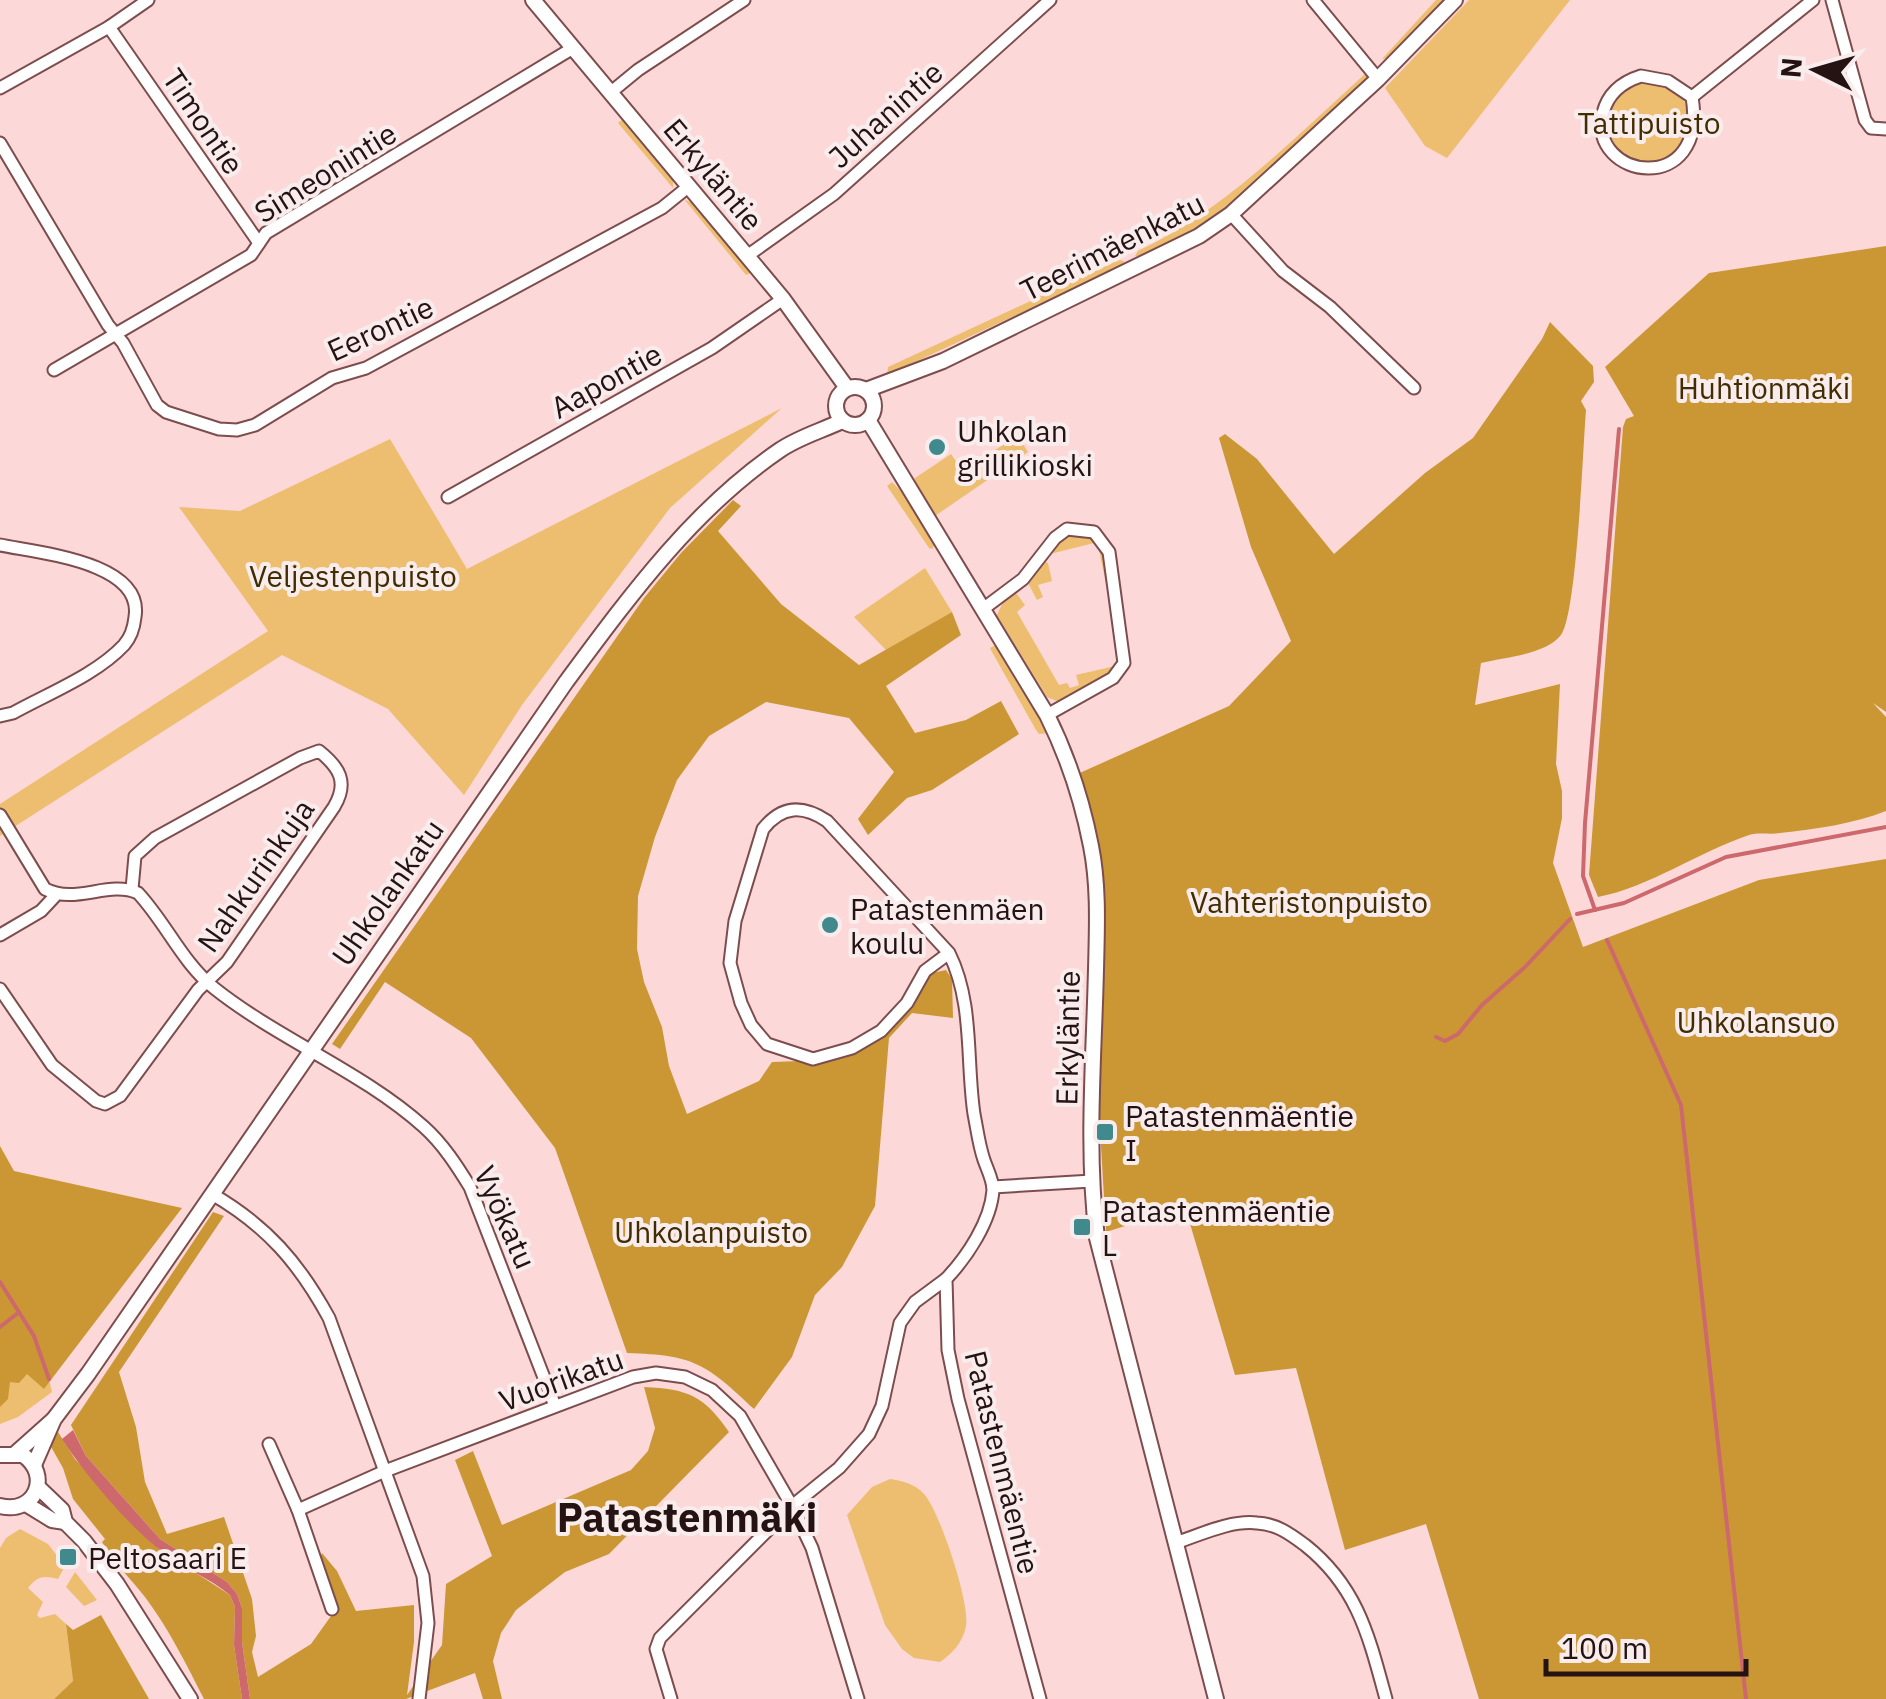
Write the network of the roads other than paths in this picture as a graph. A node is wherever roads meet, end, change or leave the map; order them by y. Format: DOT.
graph roads {
  1 [pos="148,0"];
  2 [pos="533,0"];
  3 [pos="744,0"];
  4 [pos="1050,0"];
  5 [pos="1312,0"];
  6 [pos="1455,0"];
  7 [pos="1813,0"];
  8 [pos="1832,0"];
  9 [pos="109,26"];
  10 [pos="573,48"];
  11 [pos="1378,79"];
  12 [pos="0,88"];
  13 [pos="610,93"];
  14 [pos="1692,97"];
  15 [pos="1886,129"];
  16 [pos="0,143"];
  17 [pos="688,187"];
  18 [pos="1231,214"];
  19 [pos="259,243"];
  20 [pos="747,256"];
  21 [pos="783,299"];
  22 [pos="115,335"];
  23 [pos="54,370"];
  24 [pos="899,379"];
  25 [pos="848,388"];
  26 [pos="1414,388"];
  27 [pos="866,390"];
  28 [pos="835,406"];
  29 [pos="871,413"];
  30 [pos="842,421"];
  31 [pos="807,434"];
  32 [pos="448,497"];
  33 [pos="0,545"];
  34 [pos="983,609"];
  35 [pos="1047,715"];
  36 [pos="0,716"];
  37 [pos="0,815"];
  38 [pos="132,889"];
  39 [pos="56,895"];
  40 [pos="0,936"];
  41 [pos="949,953"];
  42 [pos="207,982"];
  43 [pos="0,989"];
  44 [pos="310,1051"];
  45 [pos="1092,1181"];
  46 [pos="994,1187"];
  47 [pos="212,1194"];
  48 [pos="946,1278"];
  49 [pos="555,1406"];
  50 [pos="54,1420"];
  51 [pos="270,1444"];
  52 [pos="6,1451"];
  53 [pos="34,1465"];
  54 [pos="385,1470"];
  55 [pos="38,1487"];
  56 [pos="26,1504"];
  57 [pos="792,1506"];
  58 [pos="1,1508"];
  59 [pos="298,1510"];
  60 [pos="65,1522"];
  61 [pos="1175,1543"];
  62 [pos="332,1609"];
  63 [pos="190,1699"];
  64 [pos="419,1699"];
  65 [pos="671,1699"];
  66 [pos="858,1699"];
  67 [pos="1040,1699"];
  68 [pos="1216,1699"];
  69 [pos="1386,1699"];
  1 -- 9 [label="street"];
  2 -- 10 [label="street, Erkyläntie"];
  3 -- 13 [label="street"];
  4 -- 20 [label="street, Juhanintie"];
  5 -- 11 [label="street"];
  6 -- 11 [label="street, Teerimäenkatu"];
  7 -- 14 [label="street"];
  8 -- 15 [label="street"];
  9 -- 12 [label="street"];
  9 -- 19 [label="street, Timontie"];
  10 -- 13 [label="street, Erkyläntie"];
  10 -- 19 [label="street, Simeonintie"];
  11 -- 18 [label="street, Teerimäenkatu"];
  13 -- 17 [label="street, Erkyläntie"];
  14 -- 14 [label="street"];
  16 -- 22 [label="street, Eerontie"];
  17 -- 20 [label="street, Erkyläntie"];
  17 -- 22 [label="street, Eerontie"];
  18 -- 24 [label="street, Teerimäenkatu"];
  18 -- 26 [label="street"];
  19 -- 22 [label="street, Simeonintie"];
  20 -- 21 [label="street, Erkyläntie"];
  21 -- 25 [label="street, Erkyläntie"];
  21 -- 32 [label="street, Aapontie"];
  22 -- 23 [label="street, Simeonintie"];
  24 -- 27 [label="street, Teerimäenkatu"];
  24 -- 29 [label="street, Teerimäenkatu"];
  25 -- 27 [label="street"];
  25 -- 28 [label="street"];
  27 -- 29 [label="street"];
  28 -- 30 [label="street"];
  28 -- 31 [label="street, Uhkolankatu"];
  29 -- 30 [label="street"];
  29 -- 34 [label="street, Erkyläntie"];
  30 -- 31 [label="street, Uhkolankatu"];
  31 -- 44 [label="street, Uhkolankatu"];
  33 -- 36 [label="street"];
  34 -- 35 [label="street, Erkyläntie"];
  34 -- 35 [label="street"];
  35 -- 45 [label="street, Erkyläntie"];
  37 -- 39 [label="street"];
  38 -- 39 [label="street"];
  38 -- 42 [label="street, Vyökatu"];
  38 -- 42 [label="street, Nahkurinkuja"];
  39 -- 40 [label="street"];
  41 -- 41 [label="street"];
  41 -- 46 [label="street"];
  42 -- 43 [label="street"];
  42 -- 44 [label="street, Vyökatu"];
  44 -- 47 [label="street, Uhkolankatu"];
  44 -- 49 [label="street, Vyökatu"];
  45 -- 46 [label="street"];
  45 -- 61 [label="street, Erkyläntie"];
  46 -- 48 [label="street"];
  47 -- 50 [label="street, Uhkolankatu"];
  47 -- 54 [label="street"];
  48 -- 57 [label="street"];
  48 -- 67 [label="street, Patastenmäentie"];
  49 -- 54 [label="street, Vuorikatu"];
  49 -- 57 [label="street, Vuorikatu"];
  50 -- 52 [label="street, Uhkolankatu"];
  50 -- 53 [label="street, Uhkolankatu"];
  51 -- 59 [label="street"];
  52 -- 53 [label="street"];
  53 -- 55 [label="street"];
  54 -- 59 [label="street, Vuorikatu"];
  54 -- 64 [label="street"];
  55 -- 56 [label="street"];
  55 -- 60 [label="street"];
  56 -- 58 [label="street"];
  56 -- 60 [label="street"];
  57 -- 65 [label="street"];
  57 -- 66 [label="street, Vuorikatu"];
  59 -- 62 [label="street"];
  60 -- 63 [label="street"];
  61 -- 68 [label="street, Erkyläntie"];
  61 -- 69 [label="street"];
}
